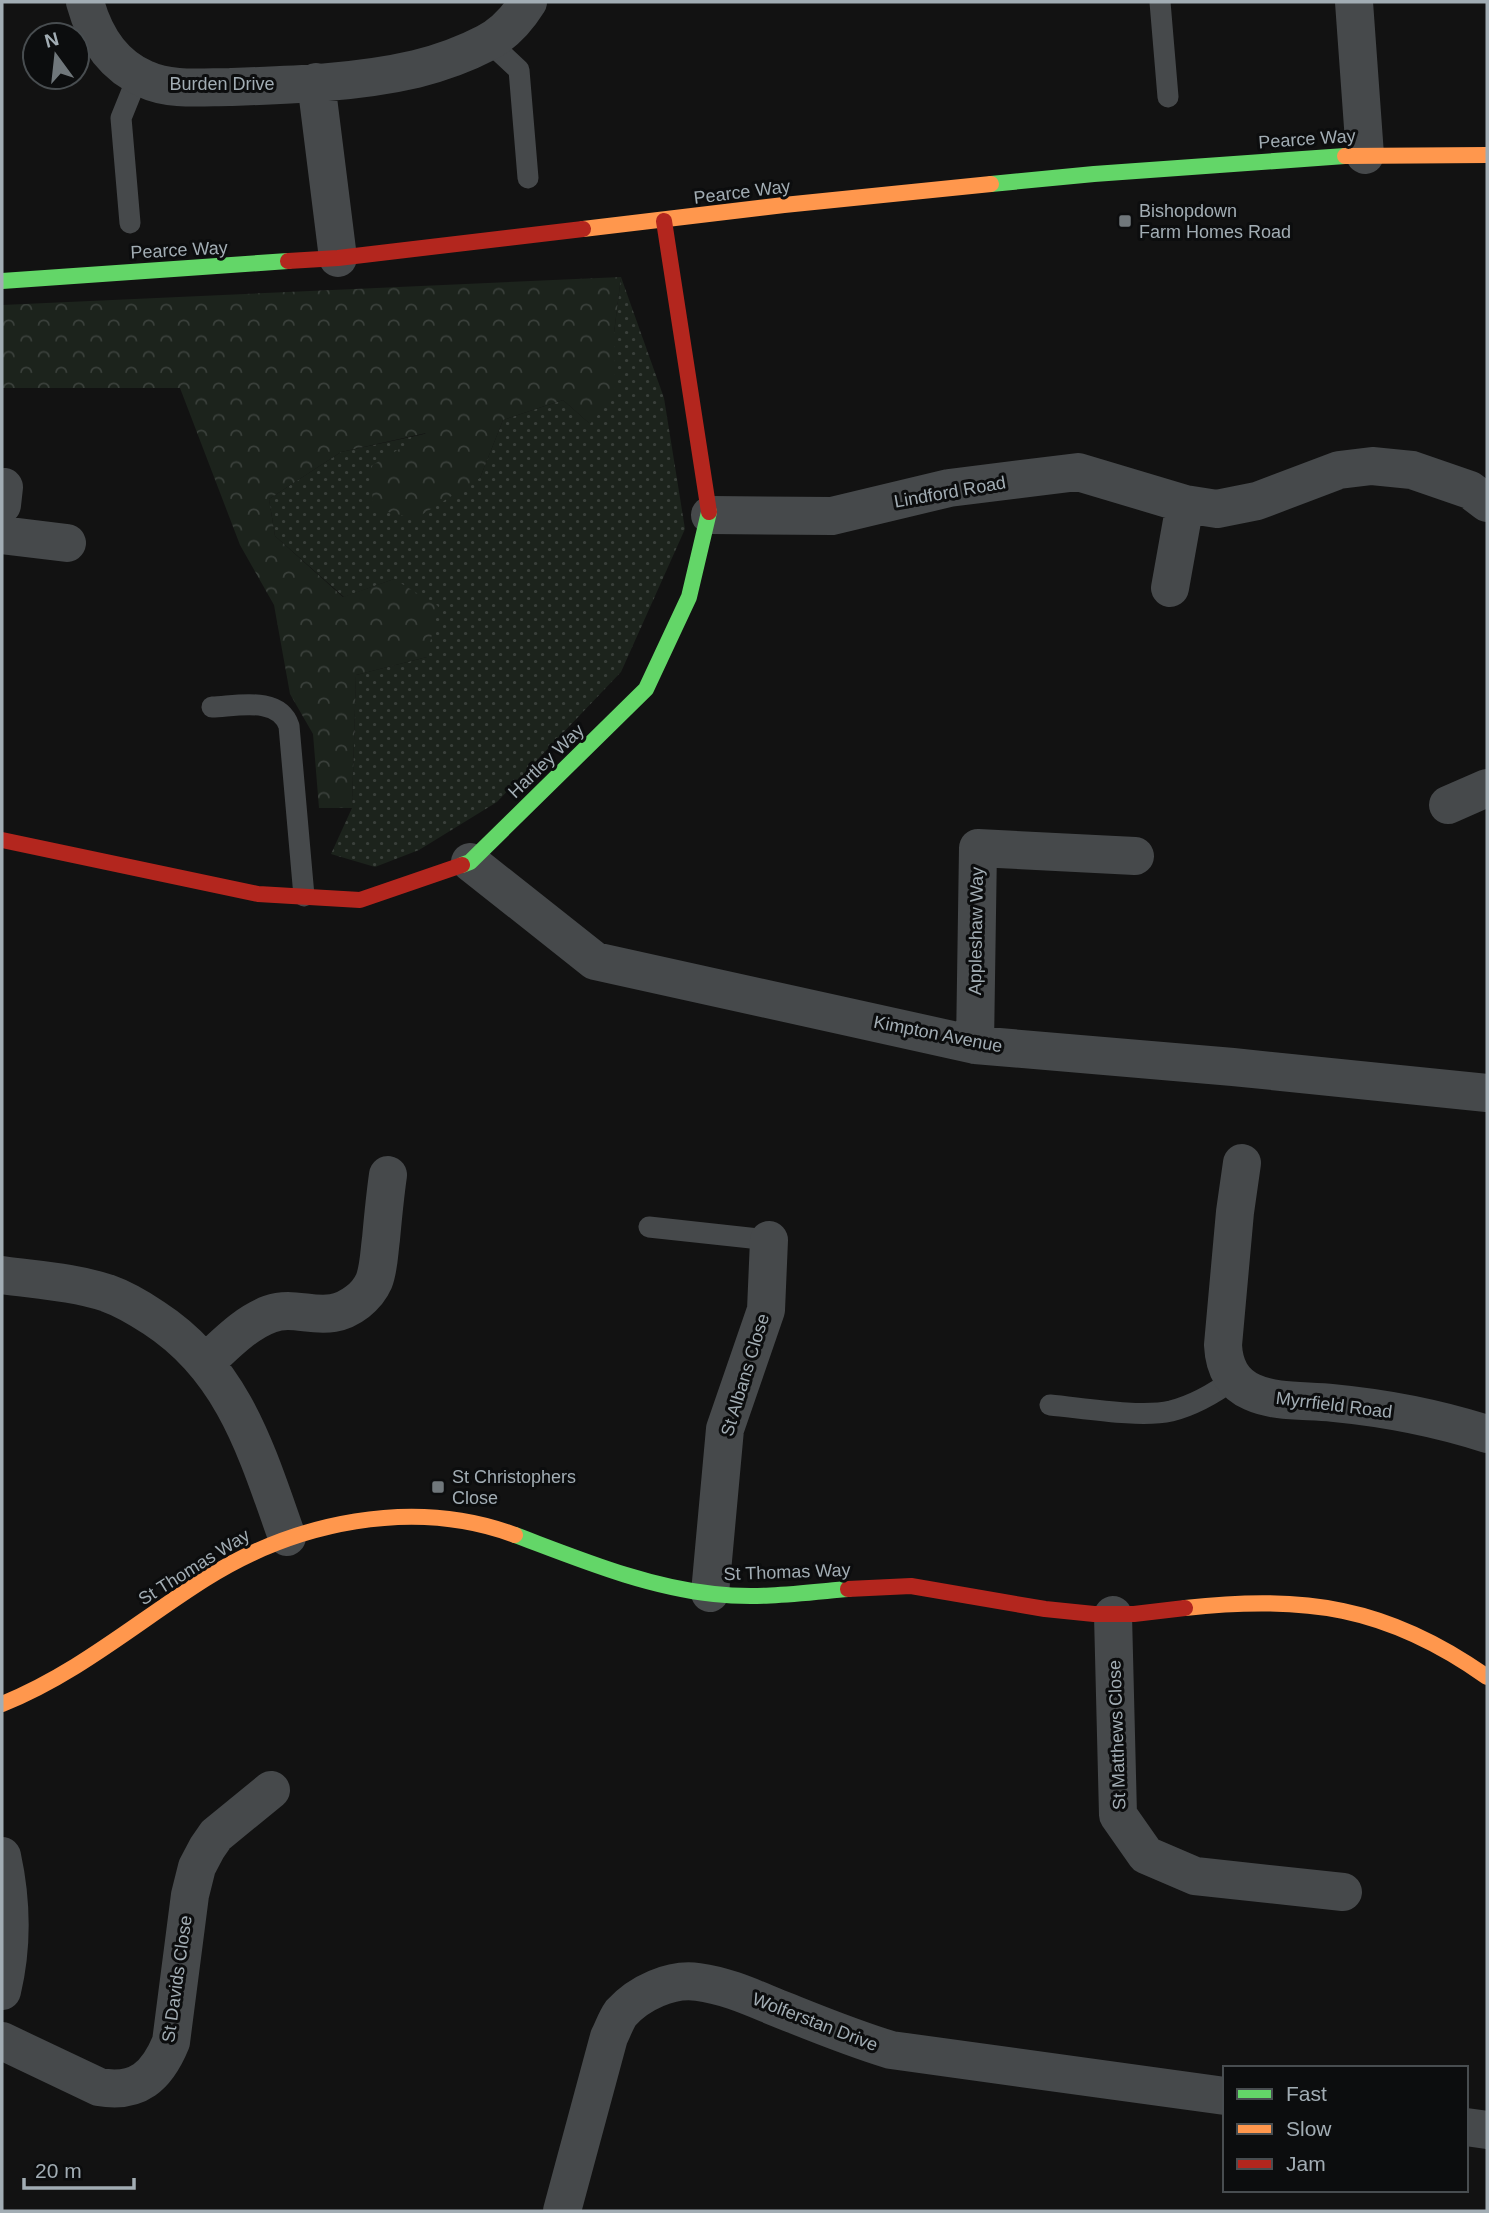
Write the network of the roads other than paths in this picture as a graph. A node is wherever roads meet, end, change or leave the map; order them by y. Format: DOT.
graph roads {
  1 [pos="85,2"];
  2 [pos="528,2"];
  3 [pos="1160,2"];
  4 [pos="1354,2"];
  5 [pos="489,42"];
  6 [pos="138,76"];
  7 [pos="316,82"];
  8 [pos="1168,97"];
  9 [pos="1365,155"];
  10 [pos="1487,155"];
  11 [pos="528,178"];
  12 [pos="664,221"];
  13 [pos="130,223"];
  14 [pos="338,258"];
  15 [pos="2,281"];
  16 [pos="1487,503"];
  17 [pos="1185,504"];
  18 [pos="710,515"];
  19 [pos="2,535"];
  20 [pos="67,544"];
  21 [pos="1170,588"];
  22 [pos="212,707"];
  23 [pos="1487,788"];
  24 [pos="1448,804"];
  25 [pos="2,840"];
  26 [pos="1135,856"];
  27 [pos="470,862"];
  28 [pos="304,896"];
  29 [pos="975,1045"];
  30 [pos="1487,1093"];
  31 [pos="1242,1163"];
  32 [pos="388,1175"];
  33 [pos="649,1227"];
  34 [pos="769,1240"];
  35 [pos="2,1275"];
  36 [pos="206,1362"];
  37 [pos="1234,1379"];
  38 [pos="1050,1405"];
  39 [pos="1487,1434"];
  40 [pos="287,1537"];
  41 [pos="710,1593"];
  42 [pos="1113,1615"];
  43 [pos="1484,1667"];
  44 [pos="2,1704"];
  45 [pos="271,1790"];
  46 [pos="2,1856"];
  47 [pos="1343,1892"];
  48 [pos="2,1991"];
  49 [pos="2,2041"];
  50 [pos="1223,2096"];
  51 [pos="1468,2127"];
  52 [pos="1487,2130"];
  53 [pos="562,2211"];
  1 -- 6 [label="street, Burden Drive"];
  2 -- 5 [label="street, Burden Drive"];
  3 -- 8 [label="lane"];
  4 -- 9 [label="street"];
  5 -- 7 [label="street, Burden Drive"];
  5 -- 11 [label="lane"];
  6 -- 7 [label="street, Burden Drive"];
  6 -- 13 [label="lane"];
  7 -- 14 [label="street"];
  9 -- 10 [label="street, Pearce Way"];
  9 -- 12 [label="street, Pearce Way"];
  12 -- 14 [label="street, Pearce Way"];
  12 -- 18 [label="street, Hartley Way"];
  14 -- 15 [label="street, Pearce Way"];
  16 -- 17 [label="street, Lindford Road"];
  17 -- 18 [label="street, Lindford Road"];
  17 -- 21 [label="street"];
  18 -- 27 [label="street, Hartley Way"];
  19 -- 20 [label="street"];
  22 -- 28 [label="lane"];
  23 -- 24 [label="street"];
  25 -- 28 [label="street, Hartley Way"];
  26 -- 29 [label="street, Appleshaw Way"];
  27 -- 28 [label="street, Hartley Way"];
  27 -- 29 [label="street, Kimpton Avenue"];
  29 -- 30 [label="street, Kimpton Avenue"];
  31 -- 37 [label="street"];
  32 -- 36 [label="street"];
  33 -- 34 [label="lane"];
  34 -- 41 [label="street, St Albans Close"];
  35 -- 36 [label="street"];
  36 -- 40 [label="street"];
  37 -- 38 [label="lane"];
  37 -- 39 [label="street, Myrrfield Road"];
  40 -- 41 [label="street, St Thomas Way"];
  40 -- 44 [label="street, St Thomas Way"];
  41 -- 42 [label="street, St Thomas Way"];
  42 -- 43 [label="street, St Thomas Way"];
  42 -- 47 [label="street, St Matthews Close"];
  45 -- 49 [label="street, St Davids Close"];
  46 -- 48 [label="street"];
  50 -- 53 [label="street, Wolferstan Drive"];
  51 -- 52 [label="street"];
}
